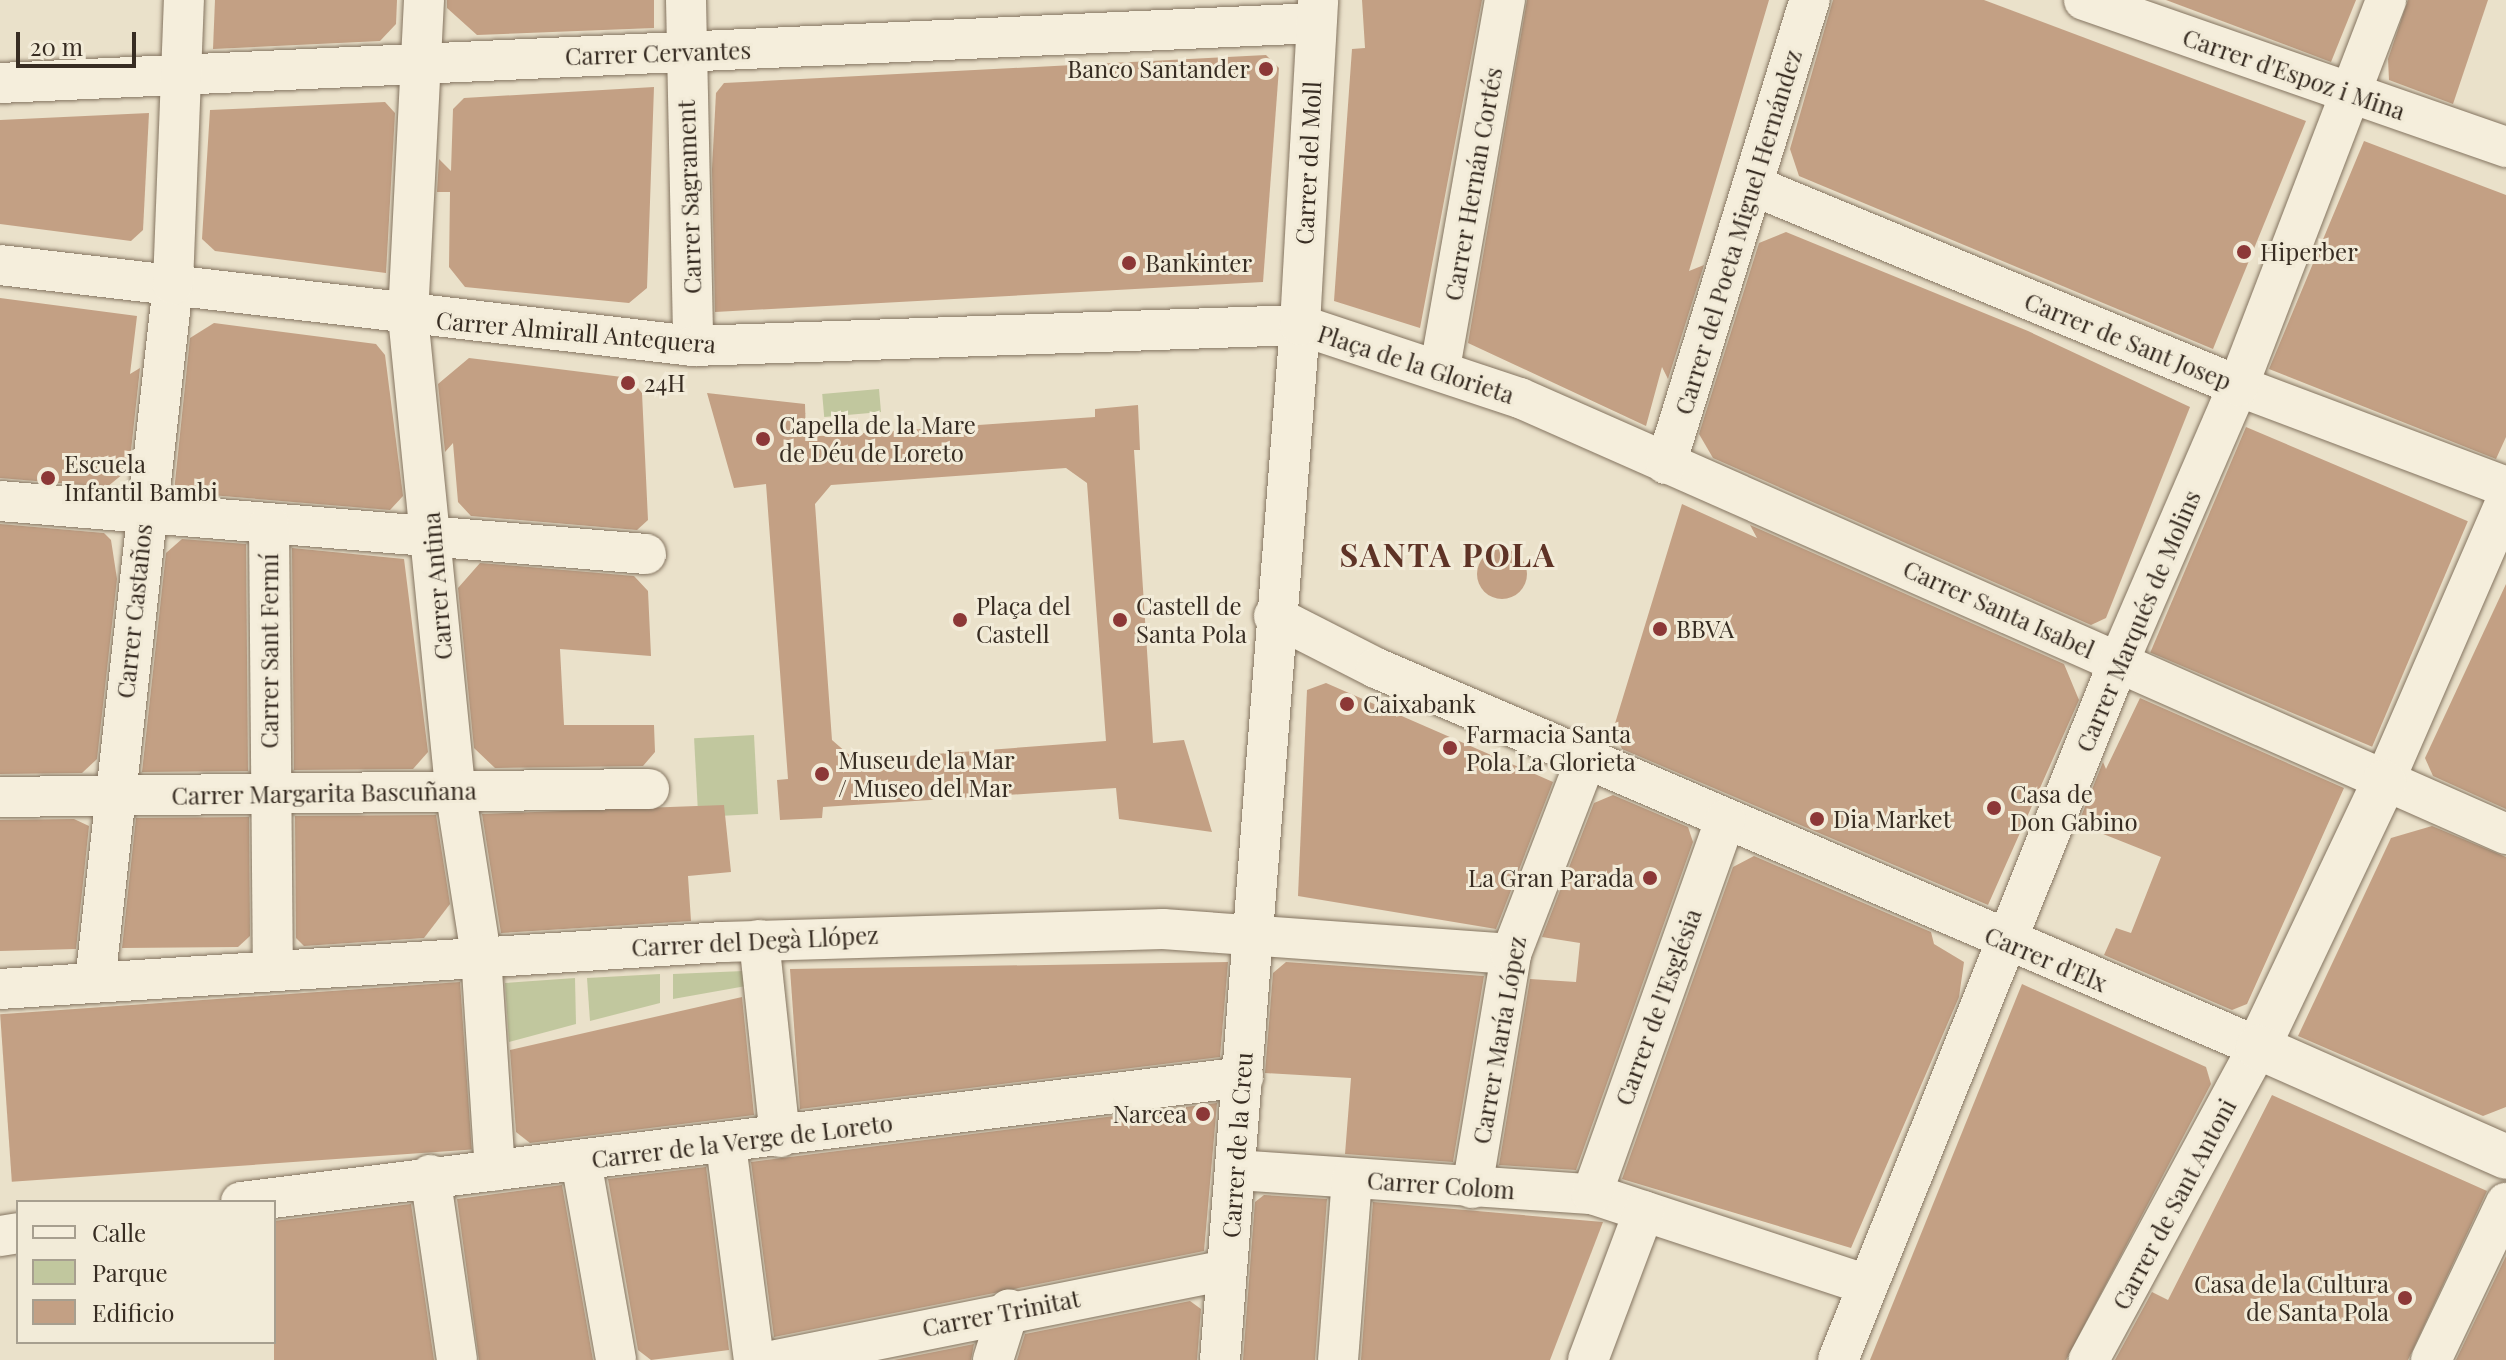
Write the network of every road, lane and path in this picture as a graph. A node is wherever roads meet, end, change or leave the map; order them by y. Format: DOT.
graph roads {
  1 [pos="184,0"];
  2 [pos="424,0"];
  3 [pos="686,0"];
  4 [pos="1505,0"];
  5 [pos="1810,0"];
  6 [pos="2084,0"];
  7 [pos="2386,0"];
  8 [pos="1317,12"];
  9 [pos="685,51"];
  10 [pos="422,63"];
  11 [pos="178,73"];
  12 [pos="0,83"];
  13 [pos="2350,95"];
  14 [pos="2506,147"];
  15 [pos="1754,186"];
  16 [pos="0,265"];
  17 [pos="173,284"];
  18 [pos="408,316"];
  19 [pos="1300,325"];
  20 [pos="693,346"];
  21 [pos="1440,368"];
  22 [pos="2238,386"];
  23 [pos="1666,464"];
  24 [pos="2506,487"];
  25 [pos="0,501"];
  26 [pos="2506,502"];
  27 [pos="145,514"];
  28 [pos="269,525"];
  29 [pos="434,538"];
  30 [pos="646,554"];
  31 [pos="1274,616"];
  32 [pos="2119,661"];
  33 [pos="1586,760"];
  34 [pos="2384,782"];
  35 [pos="455,789"];
  36 [pos="649,789"];
  37 [pos="269,794"];
  38 [pos="0,797"];
  39 [pos="113,797"];
  40 [pos="1725,820"];
  41 [pos="2506,834"];
  42 [pos="1249,930"];
  43 [pos="759,940"];
  44 [pos="2008,943"];
  45 [pos="1511,954"];
  46 [pos="481,955"];
  47 [pos="273,970"];
  48 [pos="95,982"];
  49 [pos="0,989"];
  50 [pos="2258,1047"];
  51 [pos="1243,1077"];
  52 [pos="780,1137"];
  53 [pos="726,1145"];
  54 [pos="2506,1157"];
  55 [pos="581,1161"];
  56 [pos="1236,1170"];
  57 [pos="495,1171"];
  58 [pos="430,1175"];
  59 [pos="1352,1179"];
  60 [pos="1472,1188"];
  61 [pos="1592,1194"];
  62 [pos="255,1200"];
  63 [pos="2506,1203"];
  64 [pos="1644,1211"];
  65 [pos="1227,1270"];
  66 [pos="1867,1285"];
  67 [pos="1009,1309"];
  68 [pos="457,1360"];
  69 [pos="616,1360"];
  70 [pos="754,1360"];
  71 [pos="776,1360"];
  72 [pos="993,1360"];
  73 [pos="1220,1360"];
  74 [pos="1338,1360"];
  75 [pos="1588,1360"];
  76 [pos="1838,1360"];
  77 [pos="2089,1360"];
  78 [pos="2431,1360"];
  1 -- 11 [label="street, Carrer Castaños"];
  2 -- 10 [label="street, Carrer Antina"];
  3 -- 9 [label="street, Carrer Sagrament"];
  4 -- 21 [label="street, Carrer Hernán Cortés"];
  5 -- 15 [label="street, Carrer del Poeta Miguel Hernández"];
  6 -- 13 [label="street, Carrer d'Espoz i Mina"];
  7 -- 13 [label="street, Carrer Marqués de Molins"];
  8 -- 9 [label="street, Carrer Cervantes"];
  8 -- 19 [label="street, Carrer del Moll"];
  9 -- 10 [label="street, Carrer Cervantes"];
  9 -- 20 [label="street, Carrer Sagrament"];
  10 -- 11 [label="street, Carrer Cervantes"];
  10 -- 18 [label="street, Carrer Antina"];
  11 -- 12 [label="street, Carrer Cervantes"];
  11 -- 17 [label="street, Carrer Castaños"];
  13 -- 14 [label="street, Carrer d'Espoz i Mina"];
  13 -- 22 [label="street, Carrer Marqués de Molins"];
  15 -- 22 [label="street, Carrer de Sant Josep"];
  15 -- 23 [label="street, Carrer del Poeta Miguel Hernández"];
  16 -- 17 [label="street, Carrer Almirall Antequera"];
  17 -- 18 [label="street, Carrer Almirall Antequera"];
  17 -- 27 [label="street, Carrer Castaños"];
  18 -- 20 [label="street, Carrer Almirall Antequera"];
  18 -- 29 [label="street, Carrer Antina"];
  19 -- 20 [label="street, Carrer Almirall Antequera"];
  19 -- 21 [label="street, Plaça de la Glorieta"];
  19 -- 31 [label="street, Plaça de la Glorieta"];
  21 -- 23 [label="street, Plaça de la Glorieta"];
  22 -- 24 [label="street, Carrer de Sant Josep"];
  22 -- 32 [label="street, Carrer Marqués de Molins"];
  23 -- 32 [label="street, Carrer Santa Isabel"];
  25 -- 27 [label="street"];
  26 -- 34 [label="street"];
  27 -- 28 [label="street"];
  27 -- 39 [label="street, Carrer Castaños"];
  28 -- 29 [label="street"];
  28 -- 37 [label="street, Carrer Sant Fermí"];
  29 -- 30 [label="street"];
  29 -- 35 [label="street, Carrer Antina"];
  31 -- 33 [label="street"];
  31 -- 42 [label="street, Plaça de la Glorieta"];
  32 -- 34 [label="street, Carrer Santa Isabel"];
  32 -- 44 [label="street, Carrer Marqués de Molins"];
  33 -- 40 [label="street, Carrer d'Elx"];
  33 -- 45 [label="street, Carrer María López"];
  34 -- 41 [label="street, Carrer Santa Isabel"];
  34 -- 50 [label="street"];
  35 -- 36 [label="street, Carrer Margarita Bascuñana"];
  35 -- 37 [label="street, Carrer Margarita Bascuñana"];
  35 -- 46 [label="street, Carrer Antina"];
  37 -- 39 [label="street, Carrer Margarita Bascuñana"];
  37 -- 47 [label="street, Carrer Sant Fermí"];
  38 -- 39 [label="street, Carrer Margarita Bascuñana"];
  39 -- 48 [label="street, Carrer Castaños"];
  40 -- 44 [label="street, Carrer d'Elx"];
  40 -- 61 [label="street, Carrer de l'Església"];
  42 -- 43 [label="street, Carrer del Degà Llópez"];
  42 -- 45 [label="street, Carrer del Degà Llópez"];
  42 -- 51 [label="street, Carrer de la Creu"];
  43 -- 46 [label="street, Carrer del Degà Llópez"];
  43 -- 52 [label="street"];
  44 -- 50 [label="street, Carrer d'Elx"];
  44 -- 66 [label="street, Carrer Marqués de Molins"];
  45 -- 60 [label="street, Carrer María López"];
  46 -- 47 [label="street, Carrer del Degà Llópez"];
  46 -- 57 [label="street, Carrer Antina"];
  47 -- 48 [label="street, Carrer del Degà Llópez"];
  48 -- 49 [label="street, Carrer del Degà Llópez"];
  50 -- 54 [label="street, Carrer d'Elx"];
  50 -- 77 [label="street, Carrer de Sant Antoni"];
  51 -- 52 [label="street, Carrer de la Verge de Loreto"];
  51 -- 56 [label="street, Carrer de la Creu"];
  52 -- 53 [label="street, Carrer de la Verge de Loreto"];
  53 -- 55 [label="street, Carrer de la Verge de Loreto"];
  53 -- 70 [label="street"];
  55 -- 57 [label="street, Carrer de la Verge de Loreto"];
  55 -- 69 [label="street"];
  56 -- 59 [label="street, Carrer Colom"];
  56 -- 65 [label="street, Carrer de la Creu"];
  57 -- 58 [label="street, Carrer de la Verge de Loreto"];
  58 -- 62 [label="street, Carrer de la Verge de Loreto"];
  58 -- 68 [label="street"];
  59 -- 60 [label="street, Carrer Colom"];
  59 -- 74 [label="street"];
  60 -- 61 [label="street, Carrer Colom"];
  61 -- 64 [label="street, Carrer Colom"];
  63 -- 78 [label="street"];
  64 -- 66 [label="street, Carrer Colom"];
  64 -- 75 [label="street"];
  65 -- 67 [label="street, Carrer Trinitat"];
  65 -- 73 [label="street, Carrer de la Creu"];
  66 -- 76 [label="street, Carrer Marqués de Molins"];
  67 -- 71 [label="street, Carrer Trinitat"];
  67 -- 72 [label="street"];
}
